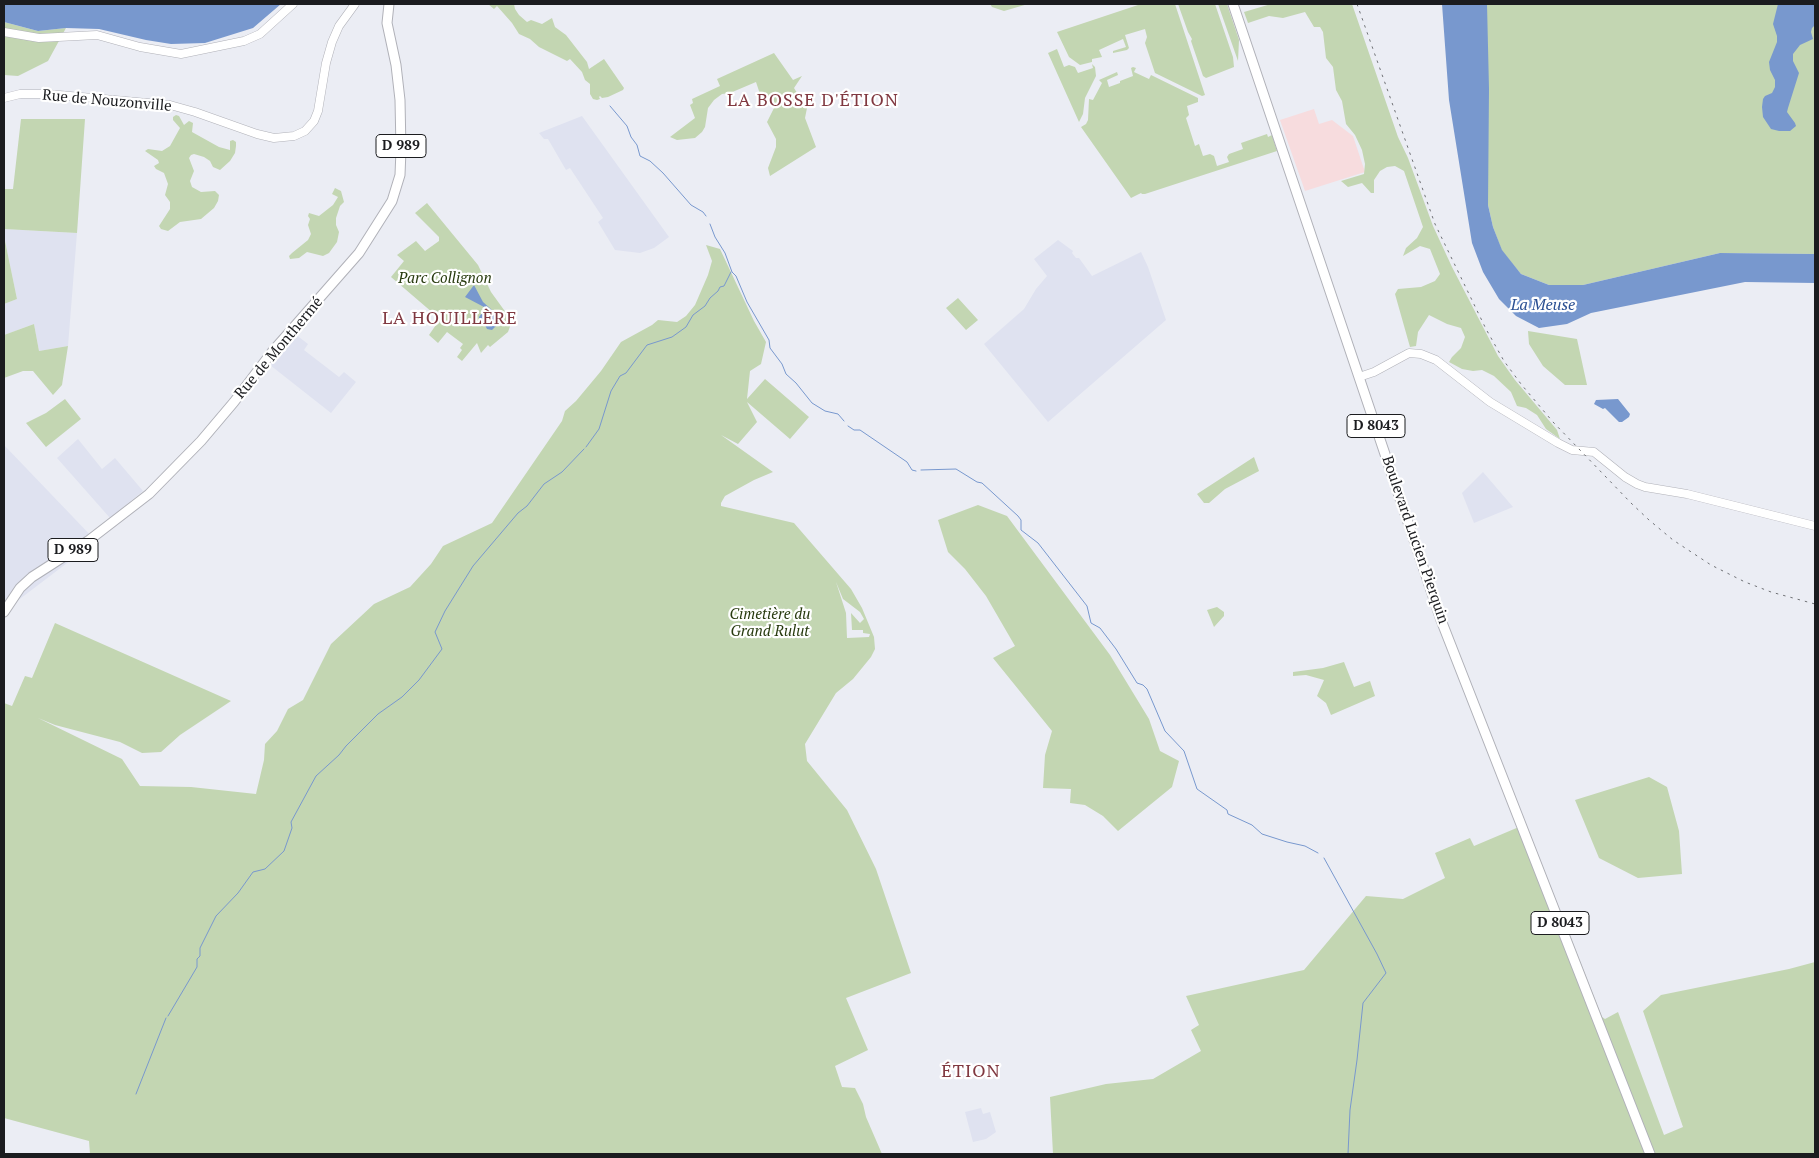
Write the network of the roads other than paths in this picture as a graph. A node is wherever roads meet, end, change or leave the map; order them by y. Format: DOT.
graph roads {
  1 [pos="293,4"];
  2 [pos="355,4"];
  3 [pos="389,4"];
  4 [pos="1233,4"];
  5 [pos="4,32"];
  6 [pos="4,98"];
  7 [pos="1359,377"];
  8 [pos="1815,526"];
  9 [pos="4,612"];
  10 [pos="1650,1154"];
  1 -- 5 [label="street"];
  2 -- 6 [label="street, Rue de Nouzonville"];
  3 -- 9 [label="main road, Rue de Monthermé / D 989"];
  4 -- 7 [label="main road, Boulevard Lucien Pierquin / D 8043"];
  7 -- 8 [label="street"];
  7 -- 10 [label="main road, Boulevard Lucien Pierquin / D 8043"];
}
